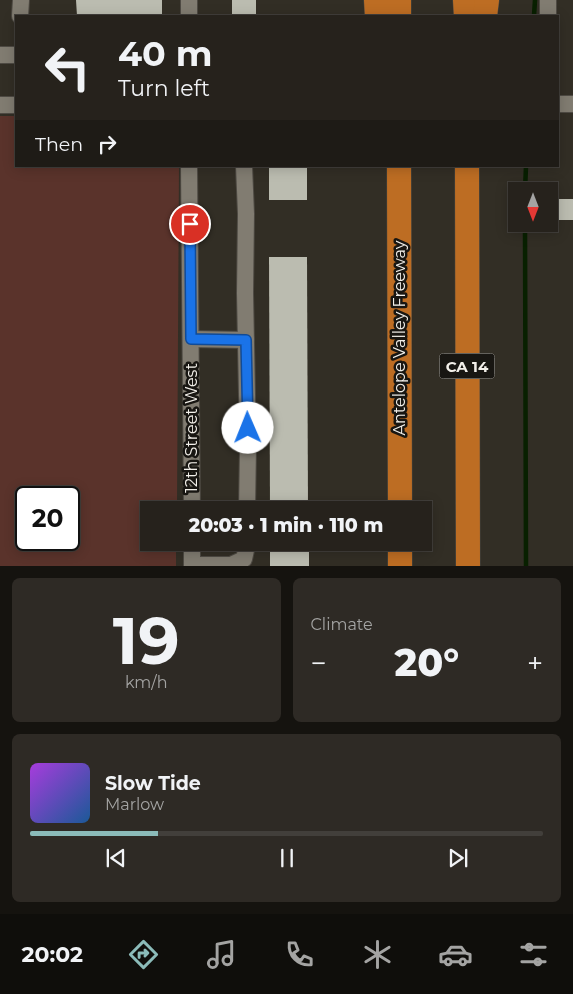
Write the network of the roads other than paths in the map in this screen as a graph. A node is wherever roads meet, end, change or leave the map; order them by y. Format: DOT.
graph roads {
  1 [pos="21,0"];
  2 [pos="189,0"];
  3 [pos="376,0"];
  4 [pos="399,0"];
  5 [pos="465,0"];
  6 [pos="487,0"];
  7 [pos="548,0"];
  8 [pos="20,15"];
  9 [pos="189,15"];
  10 [pos="377,15"];
  11 [pos="399,15"];
  12 [pos="466,15"];
  13 [pos="485,15"];
  14 [pos="548,15"];
  15 [pos="0,55"];
  16 [pos="15,55"];
  17 [pos="559,104"];
  18 [pos="573,104"];
  19 [pos="0,105"];
  20 [pos="15,105"];
  21 [pos="189,167"];
  22 [pos="244,167"];
  23 [pos="391,167"];
  24 [pos="399,167"];
  25 [pos="466,167"];
  26 [pos="399,253"];
  27 [pos="191,339"];
  28 [pos="246,340"];
  29 [pos="192,501"];
  30 [pos="247,501"];
  31 [pos="400,501"];
  32 [pos="192,551"];
  33 [pos="246,551"];
  34 [pos="400,551"];
  35 [pos="192,566"];
  36 [pos="400,566"];
  37 [pos="468,566"];
  1 -- 8 [label="street"];
  2 -- 9 [label="street"];
  3 -- 10 [label="highway"];
  4 -- 11 [label="highway"];
  5 -- 12 [label="highway"];
  6 -- 13 [label="highway"];
  7 -- 14 [label="street"];
  15 -- 16 [label="street"];
  17 -- 18 [label="street"];
  19 -- 20 [label="street"];
  21 -- 27 [label="street, 12th Street West"];
  22 -- 28 [label="street"];
  23 -- 26 [label="highway"];
  24 -- 26 [label="highway, Antelope Valley Freeway"];
  25 -- 37 [label="highway, CA 14"];
  26 -- 31 [label="highway, Antelope Valley Freeway"];
  27 -- 28 [label="street"];
  27 -- 29 [label="street, 12th Street West"];
  28 -- 30 [label="street"];
  32 -- 35 [label="street"];
  33 -- 35 [label="street"];
  34 -- 36 [label="highway"];
}
